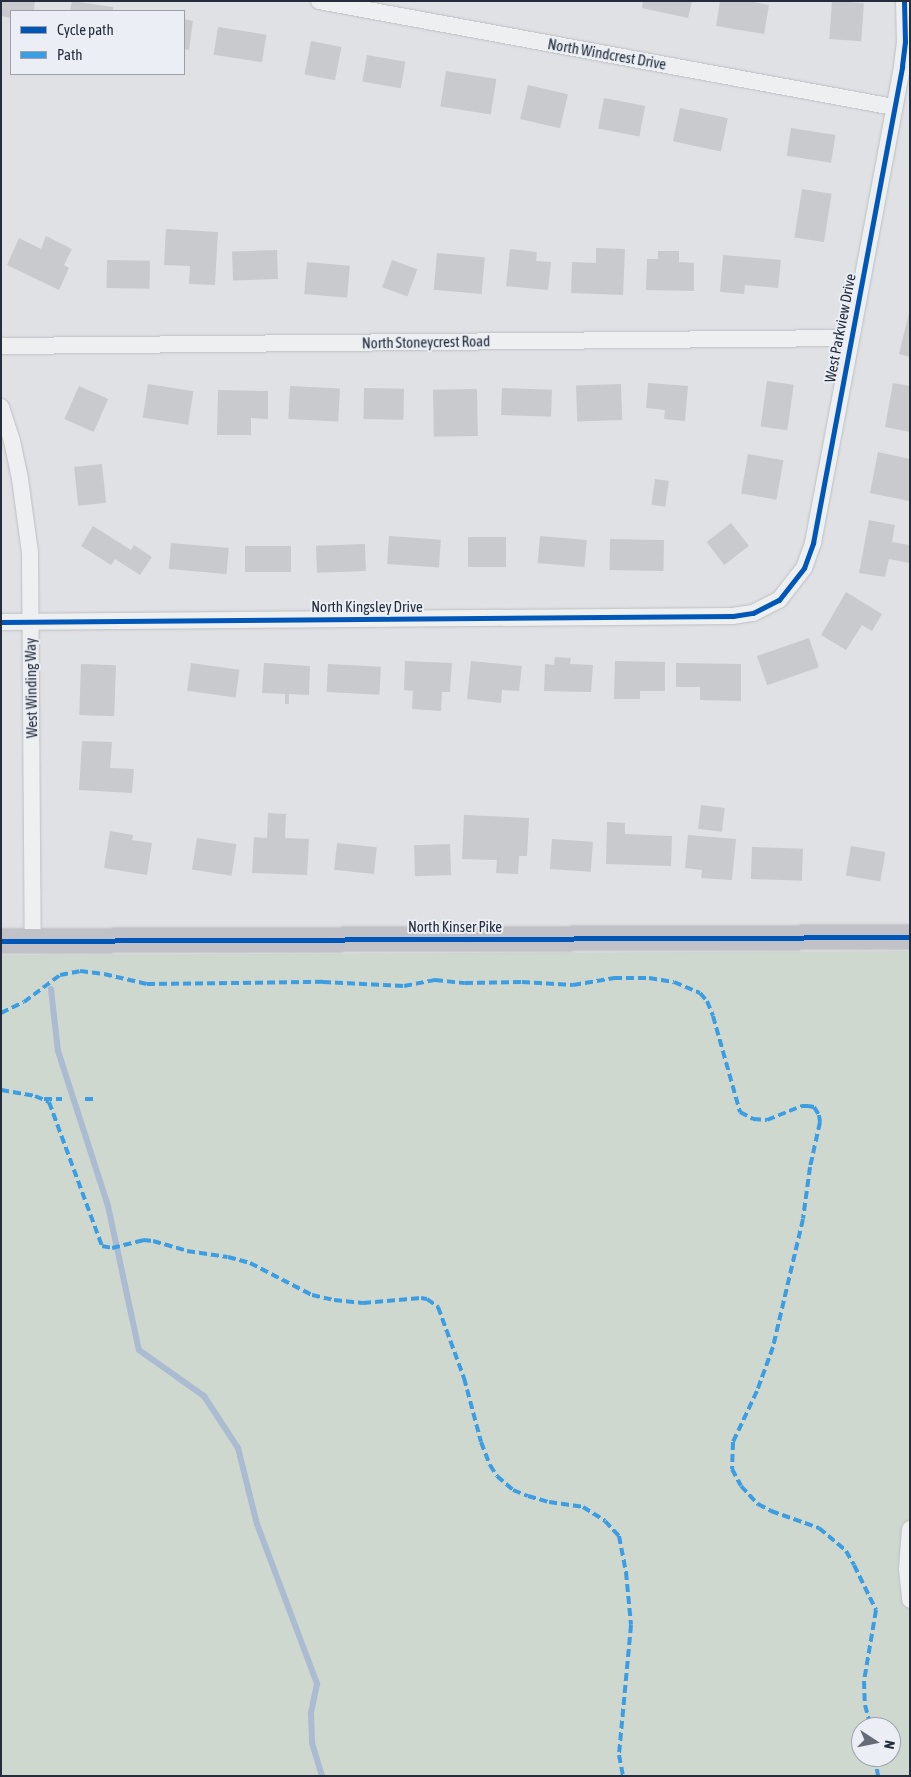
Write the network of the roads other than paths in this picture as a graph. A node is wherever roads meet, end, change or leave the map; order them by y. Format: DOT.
graph roads {
  1 [pos="319,1"];
  2 [pos="904,1"];
  3 [pos="894,107"];
  4 [pos="851,338"];
  5 [pos="1,346"];
  6 [pos="1,407"];
  7 [pos="733,616"];
  8 [pos="1,622"];
  9 [pos="30,622"];
  10 [pos="910,936"];
  11 [pos="1,941"];
  12 [pos="33,941"];
  13 [pos="910,1530"];
  14 [pos="910,1600"];
  1 -- 3 [label="street, North Windcrest Drive"];
  2 -- 3 [label="street, West Parkview Drive"];
  3 -- 4 [label="street, West Parkview Drive"];
  4 -- 5 [label="street, North Stoneycrest Road"];
  4 -- 7 [label="street, West Parkview Drive"];
  6 -- 9 [label="street, West Winding Way"];
  7 -- 9 [label="street, North Kingsley Drive"];
  8 -- 9 [label="street, North Kingsley Drive"];
  9 -- 12 [label="street, West Winding Way"];
  10 -- 12 [label="street, North Kinser Pike"];
  11 -- 12 [label="street, North Kinser Pike"];
  13 -- 14 [label="street"];
}
